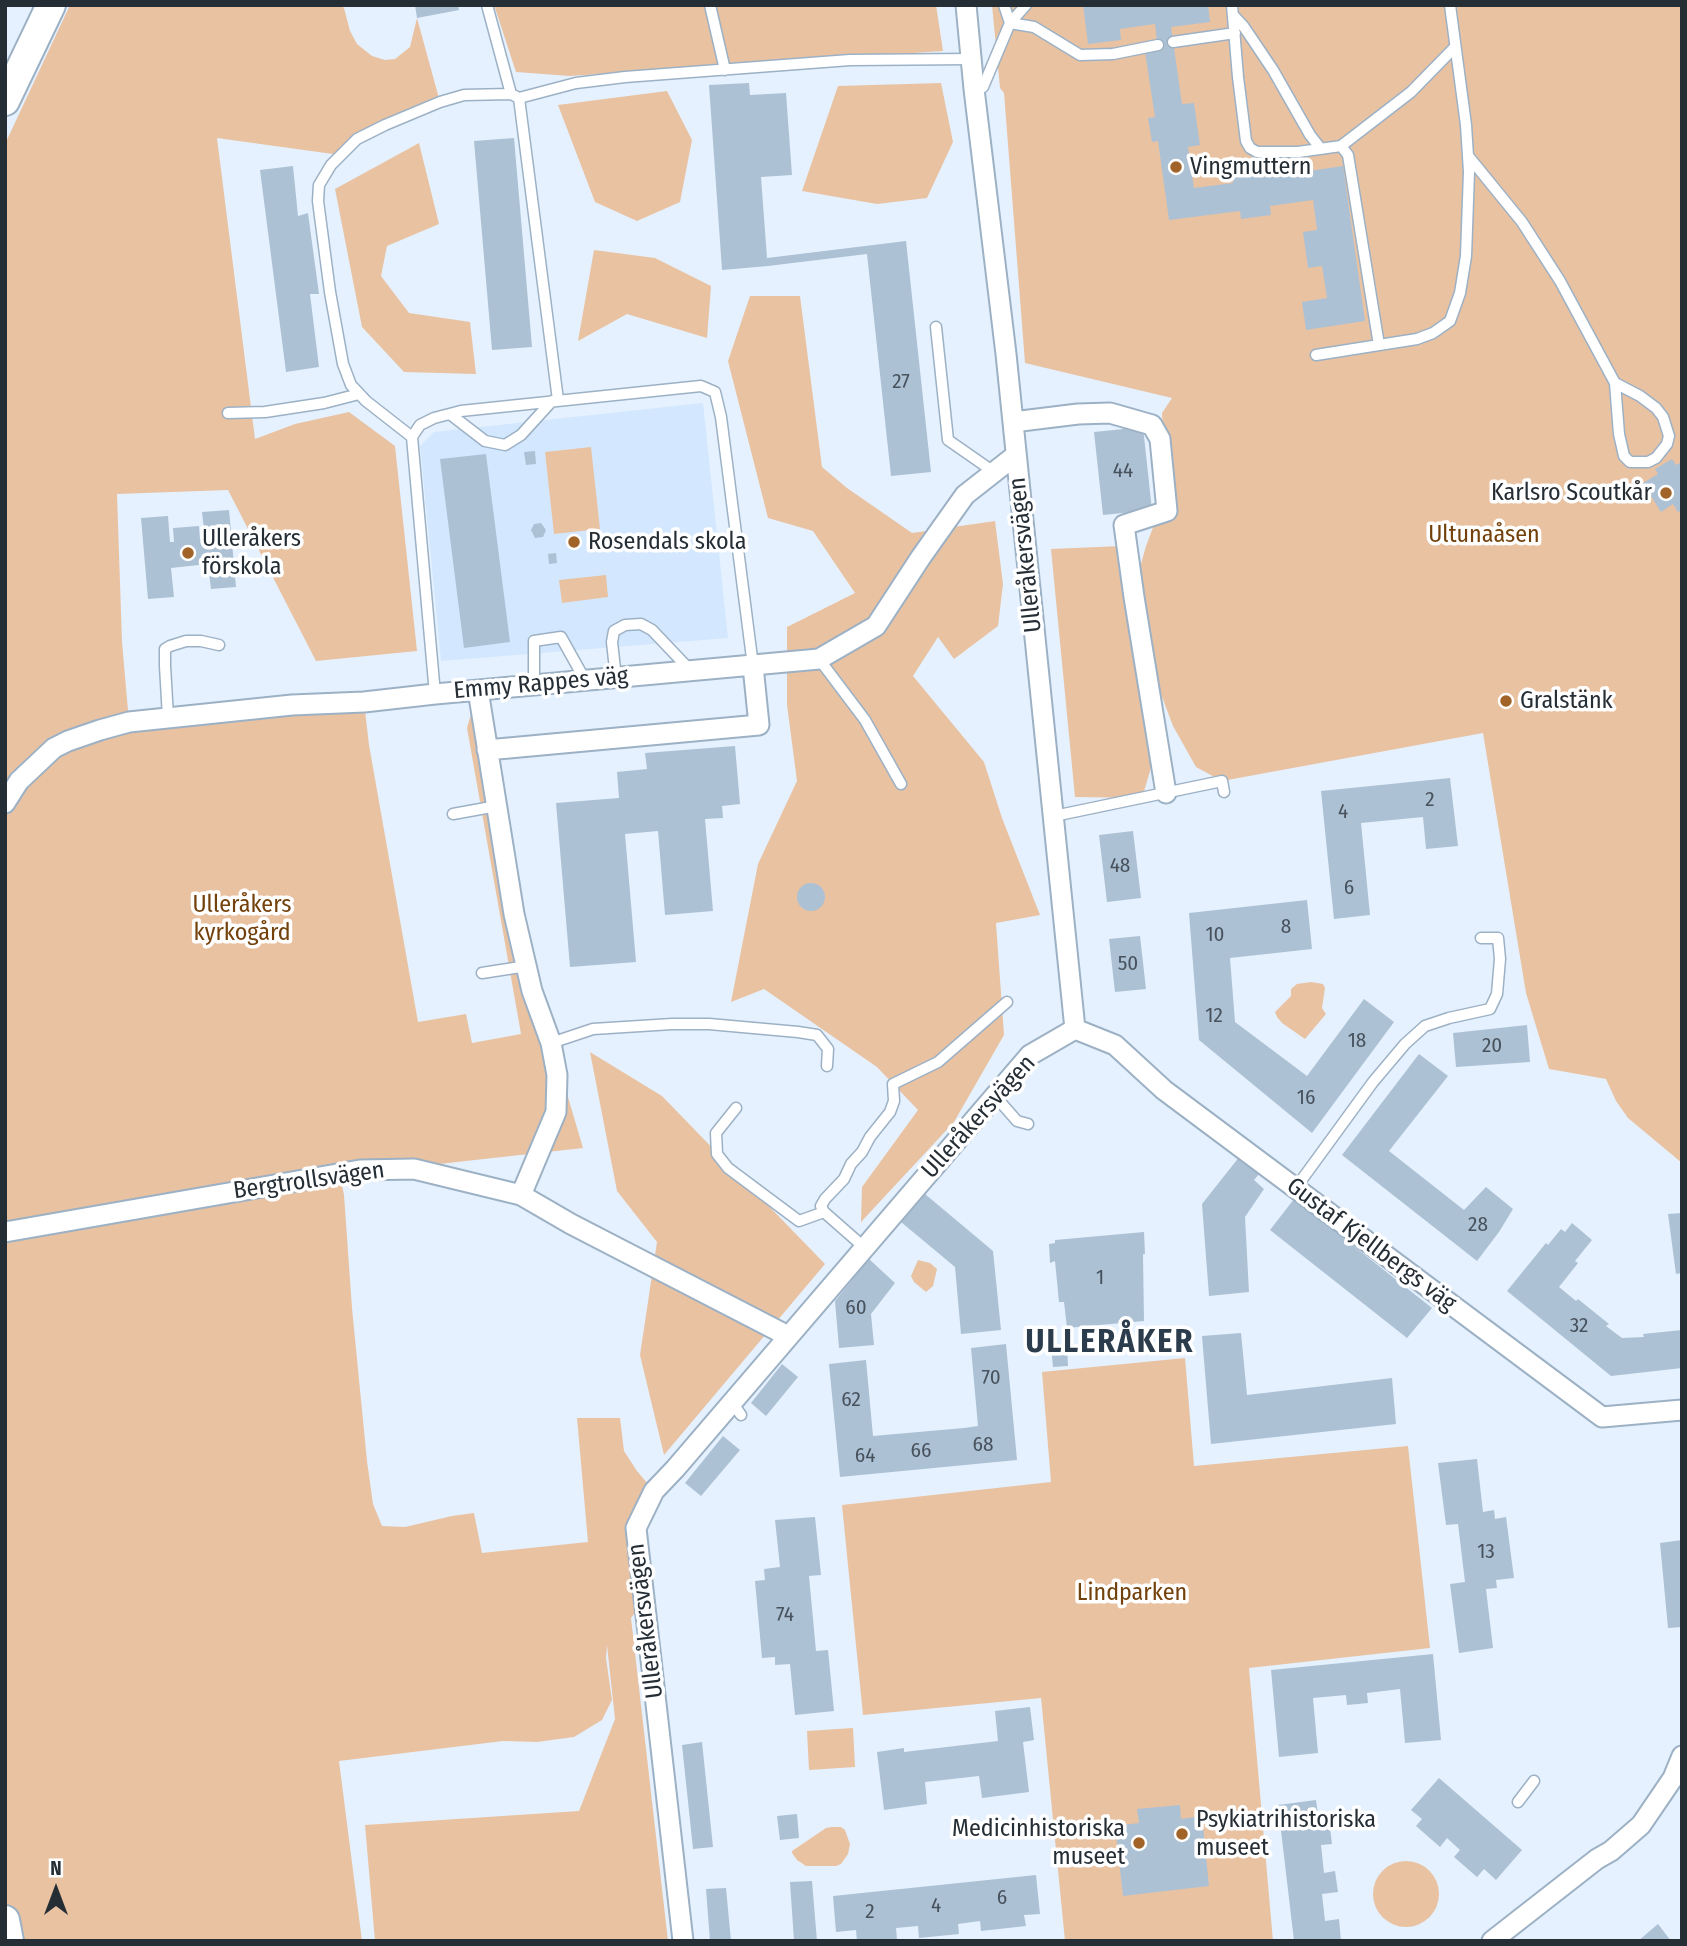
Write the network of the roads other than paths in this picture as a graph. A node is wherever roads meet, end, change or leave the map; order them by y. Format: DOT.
graph roads {
  1 [pos="51,5"];
  2 [pos="487,5"];
  3 [pos="710,5"];
  4 [pos="966,5"];
  5 [pos="1004,5"];
  6 [pos="1026,5"];
  7 [pos="1450,5"];
  8 [pos="1233,10"];
  9 [pos="1010,23"];
  10 [pos="1235,33"];
  11 [pos="1173,42"];
  12 [pos="1158,45"];
  13 [pos="1455,47"];
  14 [pos="971,59"];
  15 [pos="725,70"];
  16 [pos="974,89"];
  17 [pos="515,96"];
  18 [pos="5,102"];
  19 [pos="1342,146"];
  20 [pos="1321,149"];
  21 [pos="1469,157"];
  22 [pos="936,327"];
  23 [pos="1379,345"];
  24 [pos="1315,355"];
  25 [pos="1615,383"];
  26 [pos="359,394"];
  27 [pos="555,400"];
  28 [pos="228,414"];
  29 [pos="450,414"];
  30 [pos="1013,422"];
  31 [pos="412,436"];
  32 [pos="1016,455"];
  33 [pos="993,472"];
  34 [pos="219,645"];
  35 [pos="819,659"];
  36 [pos="753,666"];
  37 [pos="691,671"];
  38 [pos="616,678"];
  39 [pos="585,681"];
  40 [pos="534,685"];
  41 [pos="478,690"];
  42 [pos="435,694"];
  43 [pos="168,717"];
  44 [pos="487,750"];
  45 [pos="901,784"];
  46 [pos="1224,792"];
  47 [pos="1166,793"];
  48 [pos="5,803"];
  49 [pos="496,806"];
  50 [pos="453,814"];
  51 [pos="1054,816"];
  52 [pos="1481,938"];
  53 [pos="527,967"];
  54 [pos="482,973"];
  55 [pos="1007,1002"];
  56 [pos="1075,1029"];
  57 [pos="551,1043"];
  58 [pos="827,1066"];
  59 [pos="995,1096"];
  60 [pos="736,1108"];
  61 [pos="1028,1124"];
  62 [pos="1295,1189"];
  63 [pos="521,1195"];
  64 [pos="824,1212"];
  65 [pos="5,1232"];
  66 [pos="865,1248"];
  67 [pos="788,1336"];
  68 [pos="1682,1410"];
  69 [pos="1682,1756"];
  70 [pos="1534,1781"];
  71 [pos="1518,1802"];
  72 [pos="5,1920"];
  73 [pos="9,1941"];
  74 [pos="683,1941"];
  75 [pos="1492,1941"];
  1 -- 18 [label="main road"];
  2 -- 17 [label="lane"];
  3 -- 15 [label="lane"];
  4 -- 14 [label="street, Ulleråkersvägen"];
  5 -- 9 [label="lane"];
  6 -- 9 [label="lane"];
  7 -- 13 [label="lane"];
  8 -- 10 [label="lane"];
  8 -- 20 [label="lane"];
  9 -- 12 [label="lane"];
  9 -- 16 [label="lane"];
  10 -- 11 [label="lane"];
  10 -- 20 [label="lane"];
  13 -- 19 [label="lane"];
  13 -- 21 [label="lane"];
  14 -- 15 [label="lane"];
  14 -- 16 [label="street, Ulleråkersvägen"];
  15 -- 17 [label="lane"];
  16 -- 30 [label="street, Ulleråkersvägen"];
  17 -- 26 [label="lane"];
  17 -- 27 [label="lane"];
  19 -- 20 [label="lane"];
  19 -- 23 [label="lane"];
  21 -- 23 [label="lane"];
  21 -- 25 [label="lane"];
  22 -- 33 [label="lane"];
  23 -- 24 [label="lane"];
  25 -- 25 [label="lane"];
  26 -- 28 [label="lane"];
  26 -- 31 [label="lane"];
  27 -- 29 [label="lane"];
  27 -- 29 [label="lane"];
  27 -- 36 [label="lane"];
  29 -- 31 [label="lane"];
  30 -- 32 [label="street, Ulleråkersvägen"];
  30 -- 47 [label="street"];
  31 -- 42 [label="lane"];
  32 -- 33 [label="street, Emmy Rappes väg"];
  32 -- 51 [label="street, Ulleråkersvägen"];
  33 -- 35 [label="street, Emmy Rappes väg"];
  34 -- 43 [label="lane"];
  35 -- 36 [label="street, Emmy Rappes väg"];
  35 -- 45 [label="lane"];
  36 -- 37 [label="street, Emmy Rappes väg"];
  36 -- 44 [label="street"];
  37 -- 38 [label="street, Emmy Rappes väg"];
  37 -- 38 [label="lane"];
  38 -- 39 [label="street, Emmy Rappes väg"];
  39 -- 40 [label="street, Emmy Rappes väg"];
  39 -- 40 [label="lane"];
  40 -- 41 [label="street, Emmy Rappes väg"];
  41 -- 42 [label="street, Emmy Rappes väg"];
  41 -- 44 [label="street"];
  42 -- 43 [label="street, Emmy Rappes väg"];
  43 -- 48 [label="street, Emmy Rappes väg"];
  44 -- 49 [label="street"];
  46 -- 47 [label="lane"];
  47 -- 51 [label="lane"];
  49 -- 50 [label="lane"];
  49 -- 53 [label="street"];
  51 -- 56 [label="street, Ulleråkersvägen"];
  52 -- 62 [label="lane"];
  53 -- 54 [label="lane"];
  53 -- 57 [label="street"];
  55 -- 64 [label="lane"];
  56 -- 59 [label="street, Ulleråkersvägen"];
  56 -- 62 [label="street, Gustaf Kjellbergs väg"];
  57 -- 58 [label="lane"];
  57 -- 63 [label="street"];
  59 -- 61 [label="lane"];
  59 -- 66 [label="street, Ulleråkersvägen"];
  60 -- 64 [label="lane"];
  62 -- 68 [label="street, Gustaf Kjellbergs väg"];
  63 -- 65 [label="street, Bergtrollsvägen"];
  63 -- 67 [label="street, Bergtrollsvägen"];
  64 -- 66 [label="lane"];
  66 -- 67 [label="street, Ulleråkersvägen"];
  67 -- 74 [label="street, Ulleråkersvägen"];
  69 -- 75 [label="street"];
  70 -- 71 [label="lane"];
  72 -- 73 [label="main road"];
}
